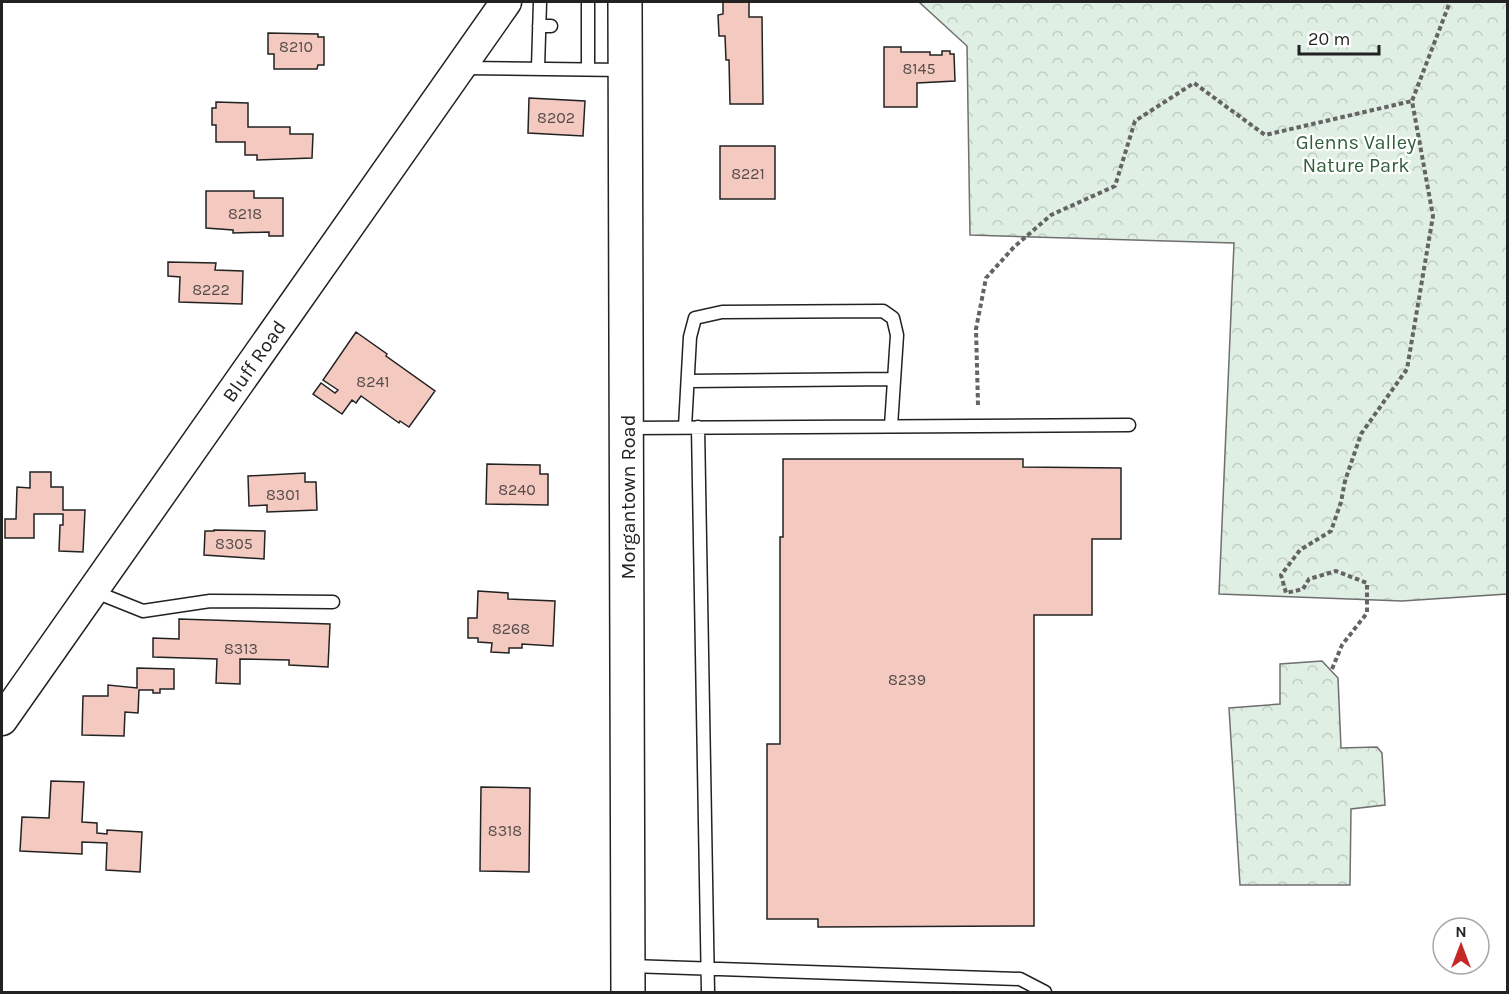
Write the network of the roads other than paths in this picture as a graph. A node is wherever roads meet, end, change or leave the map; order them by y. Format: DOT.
graph roads {
  1 [pos="506,2"];
  2 [pos="540,2"];
  3 [pos="588,2"];
  4 [pos="625,2"];
  5 [pos="460,68"];
  6 [pos="538,69"];
  7 [pos="588,69"];
  8 [pos="626,70"];
  9 [pos="894,379"];
  10 [pos="688,381"];
  11 [pos="1129,425"];
  12 [pos="891,426"];
  13 [pos="685,427"];
  14 [pos="698,427"];
  15 [pos="628,428"];
  16 [pos="92,591"];
  17 [pos="333,602"];
  18 [pos="2,720"];
  19 [pos="707,968"];
  20 [pos="628,979"];
  21 [pos="708,993"];
  22 [pos="1046,993"];
  1 -- 5 [label="street, Bluff Road"];
  2 -- 6 [label="lane"];
  3 -- 7 [label="lane"];
  4 -- 8 [label="main road, Morgantown Road"];
  5 -- 6 [label="lane"];
  5 -- 16 [label="street, Bluff Road"];
  6 -- 7 [label="lane"];
  7 -- 8 [label="lane"];
  8 -- 15 [label="main road, Morgantown Road"];
  9 -- 10 [label="lane"];
  9 -- 10 [label="lane"];
  9 -- 12 [label="lane"];
  10 -- 13 [label="lane"];
  11 -- 12 [label="lane"];
  12 -- 14 [label="lane"];
  13 -- 14 [label="lane"];
  13 -- 15 [label="lane"];
  14 -- 19 [label="lane"];
  15 -- 20 [label="main road, Morgantown Road"];
  16 -- 17 [label="lane"];
  16 -- 18 [label="street, Bluff Road"];
  19 -- 20 [label="lane"];
  19 -- 21 [label="lane"];
  19 -- 22 [label="lane"];
}
